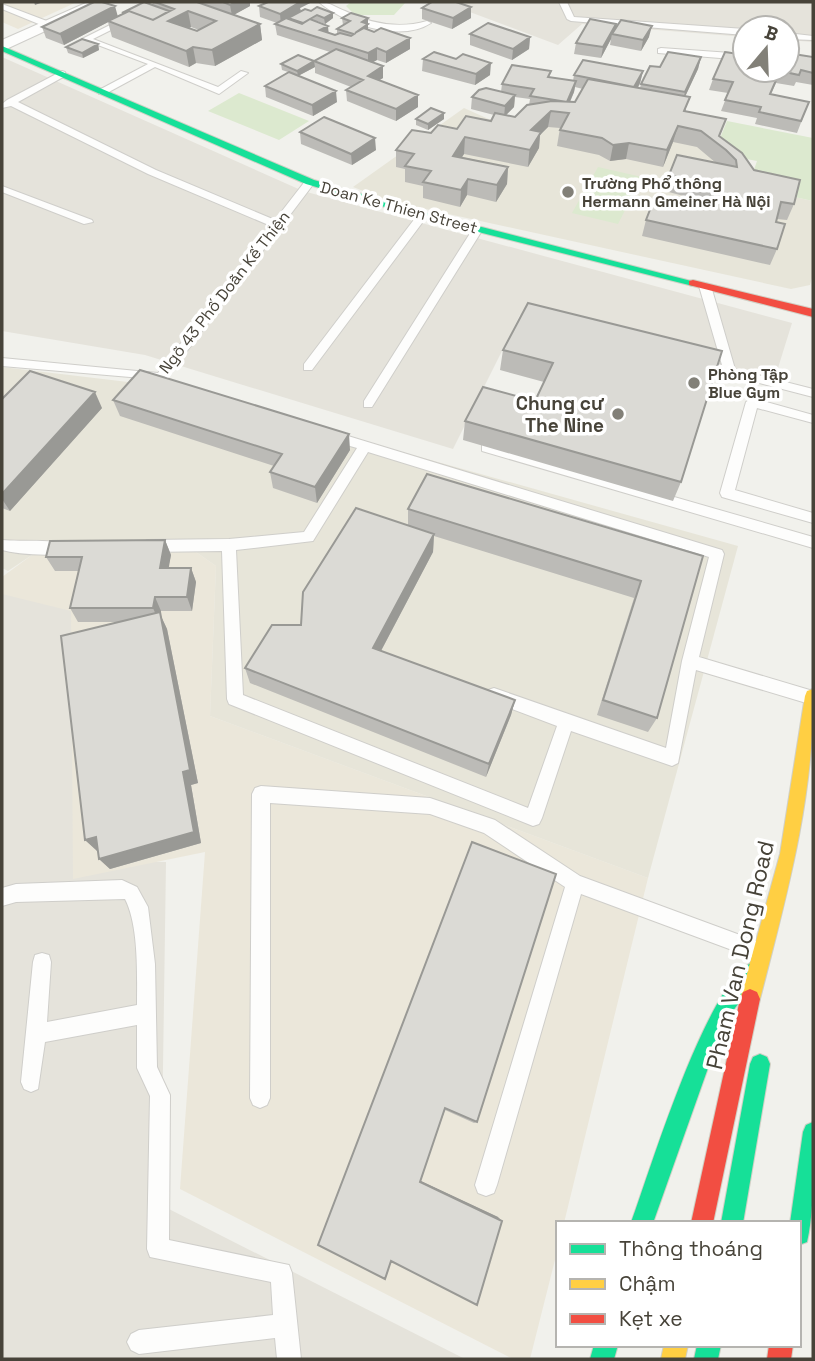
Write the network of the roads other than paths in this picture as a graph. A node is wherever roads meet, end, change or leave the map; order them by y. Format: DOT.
graph roads {
  1 [pos="100,2"];
  2 [pos="324,2"];
  3 [pos="563,2"];
  4 [pos="2,6"];
  5 [pos="140,12"];
  6 [pos="427,23"];
  7 [pos="49,25"];
  8 [pos="687,27"];
  9 [pos="731,31"];
  10 [pos="2,47"];
  11 [pos="661,51"];
  12 [pos="688,51"];
  13 [pos="731,56"];
  14 [pos="155,64"];
  15 [pos="244,73"];
  16 [pos="62,74"];
  17 [pos="102,92"];
  18 [pos="6,105"];
  19 [pos="310,183"];
  20 [pos="2,189"];
  21 [pos="424,215"];
  22 [pos="88,222"];
  23 [pos="276,224"];
  24 [pos="478,229"];
  25 [pos="705,286"];
  26 [pos="813,313"];
  27 [pos="680,359"];
  28 [pos="2,362"];
  29 [pos="308,367"];
  30 [pos="730,372"];
  31 [pos="759,379"];
  32 [pos="813,393"];
  33 [pos="752,402"];
  34 [pos="368,404"];
  35 [pos="813,419"];
  36 [pos="348,441"];
  37 [pos="365,446"];
  38 [pos="487,448"];
  39 [pos="727,493"];
  40 [pos="721,516"];
  41 [pos="813,518"];
  42 [pos="813,543"];
  43 [pos="2,545"];
  44 [pos="229,545"];
  45 [pos="83,547"];
  46 [pos="136,547"];
  47 [pos="690,661"];
  48 [pos="480,690"];
  49 [pos="813,697"];
  50 [pos="566,722"];
  51 [pos="789,854"];
  52 [pos="575,883"];
  53 [pos="2,897"];
  54 [pos="759,960"];
  55 [pos="42,962"];
  56 [pos="772,977"];
  57 [pos="147,1013"];
  58 [pos="36,1034"];
  59 [pos="763,1045"];
  60 [pos="31,1082"];
  61 [pos="260,1098"];
  62 [pos="813,1132"];
  63 [pos="486,1185"];
  64 [pos="643,1221"];
  65 [pos="702,1221"];
  66 [pos="732,1221"];
  67 [pos="801,1221"];
  68 [pos="286,1325"];
  69 [pos="139,1342"];
  70 [pos="289,1359"];
  1 -- 7 [label="street"];
  2 -- 6 [label="lane"];
  3 -- 8 [label="lane"];
  4 -- 7 [label="lane"];
  5 -- 14 [label="lane"];
  7 -- 10 [label="street"];
  8 -- 9 [label="lane"];
  8 -- 12 [label="lane"];
  10 -- 16 [label="main road, Doan Ke Thien Street"];
  11 -- 12 [label="lane"];
  12 -- 13 [label="lane"];
  14 -- 15 [label="lane"];
  14 -- 17 [label="lane"];
  16 -- 17 [label="main road, Doan Ke Thien Street"];
  16 -- 18 [label="lane"];
  17 -- 19 [label="main road, Doan Ke Thien Street"];
  18 -- 23 [label="lane"];
  19 -- 21 [label="main road, Doan Ke Thien Street"];
  19 -- 23 [label="lane, Ngõ 43 Phố Doãn Kế Thiện"];
  20 -- 22 [label="lane"];
  21 -- 24 [label="main road, Doan Ke Thien Street"];
  21 -- 29 [label="lane"];
  23 -- 28 [label="lane, Ngõ 43 Phố Doãn Kế Thiện"];
  24 -- 25 [label="main road, Doan Ke Thien Street"];
  24 -- 34 [label="lane"];
  25 -- 26 [label="main road, Doan Ke Thien Street"];
  25 -- 30 [label="lane"];
  27 -- 30 [label="lane"];
  30 -- 31 [label="lane"];
  31 -- 32 [label="lane"];
  31 -- 33 [label="lane"];
  33 -- 35 [label="lane"];
  33 -- 39 [label="lane"];
  36 -- 37 [label="lane"];
  37 -- 44 [label="lane"];
  37 -- 47 [label="lane"];
  38 -- 40 [label="lane"];
  39 -- 40 [label="lane"];
  39 -- 41 [label="lane"];
  40 -- 42 [label="lane"];
  43 -- 45 [label="lane"];
  44 -- 46 [label="lane"];
  44 -- 50 [label="lane"];
  47 -- 49 [label="lane"];
  47 -- 50 [label="lane"];
  48 -- 50 [label="lane"];
  49 -- 51 [label="main road, Pham Van Dong Road"];
  51 -- 54 [label="main road, Pham Van Dong Road"];
  51 -- 56 [label="main road"];
  52 -- 54 [label="lane"];
  52 -- 61 [label="lane"];
  52 -- 63 [label="lane"];
  53 -- 57 [label="lane"];
  54 -- 64 [label="main road"];
  54 -- 65 [label="main road, Pham Van Dong Road"];
  55 -- 58 [label="lane"];
  57 -- 58 [label="lane"];
  57 -- 68 [label="lane"];
  58 -- 60 [label="lane"];
  59 -- 66 [label="main road"];
  62 -- 67 [label="main road"];
  68 -- 69 [label="lane"];
  68 -- 70 [label="lane"];
}
